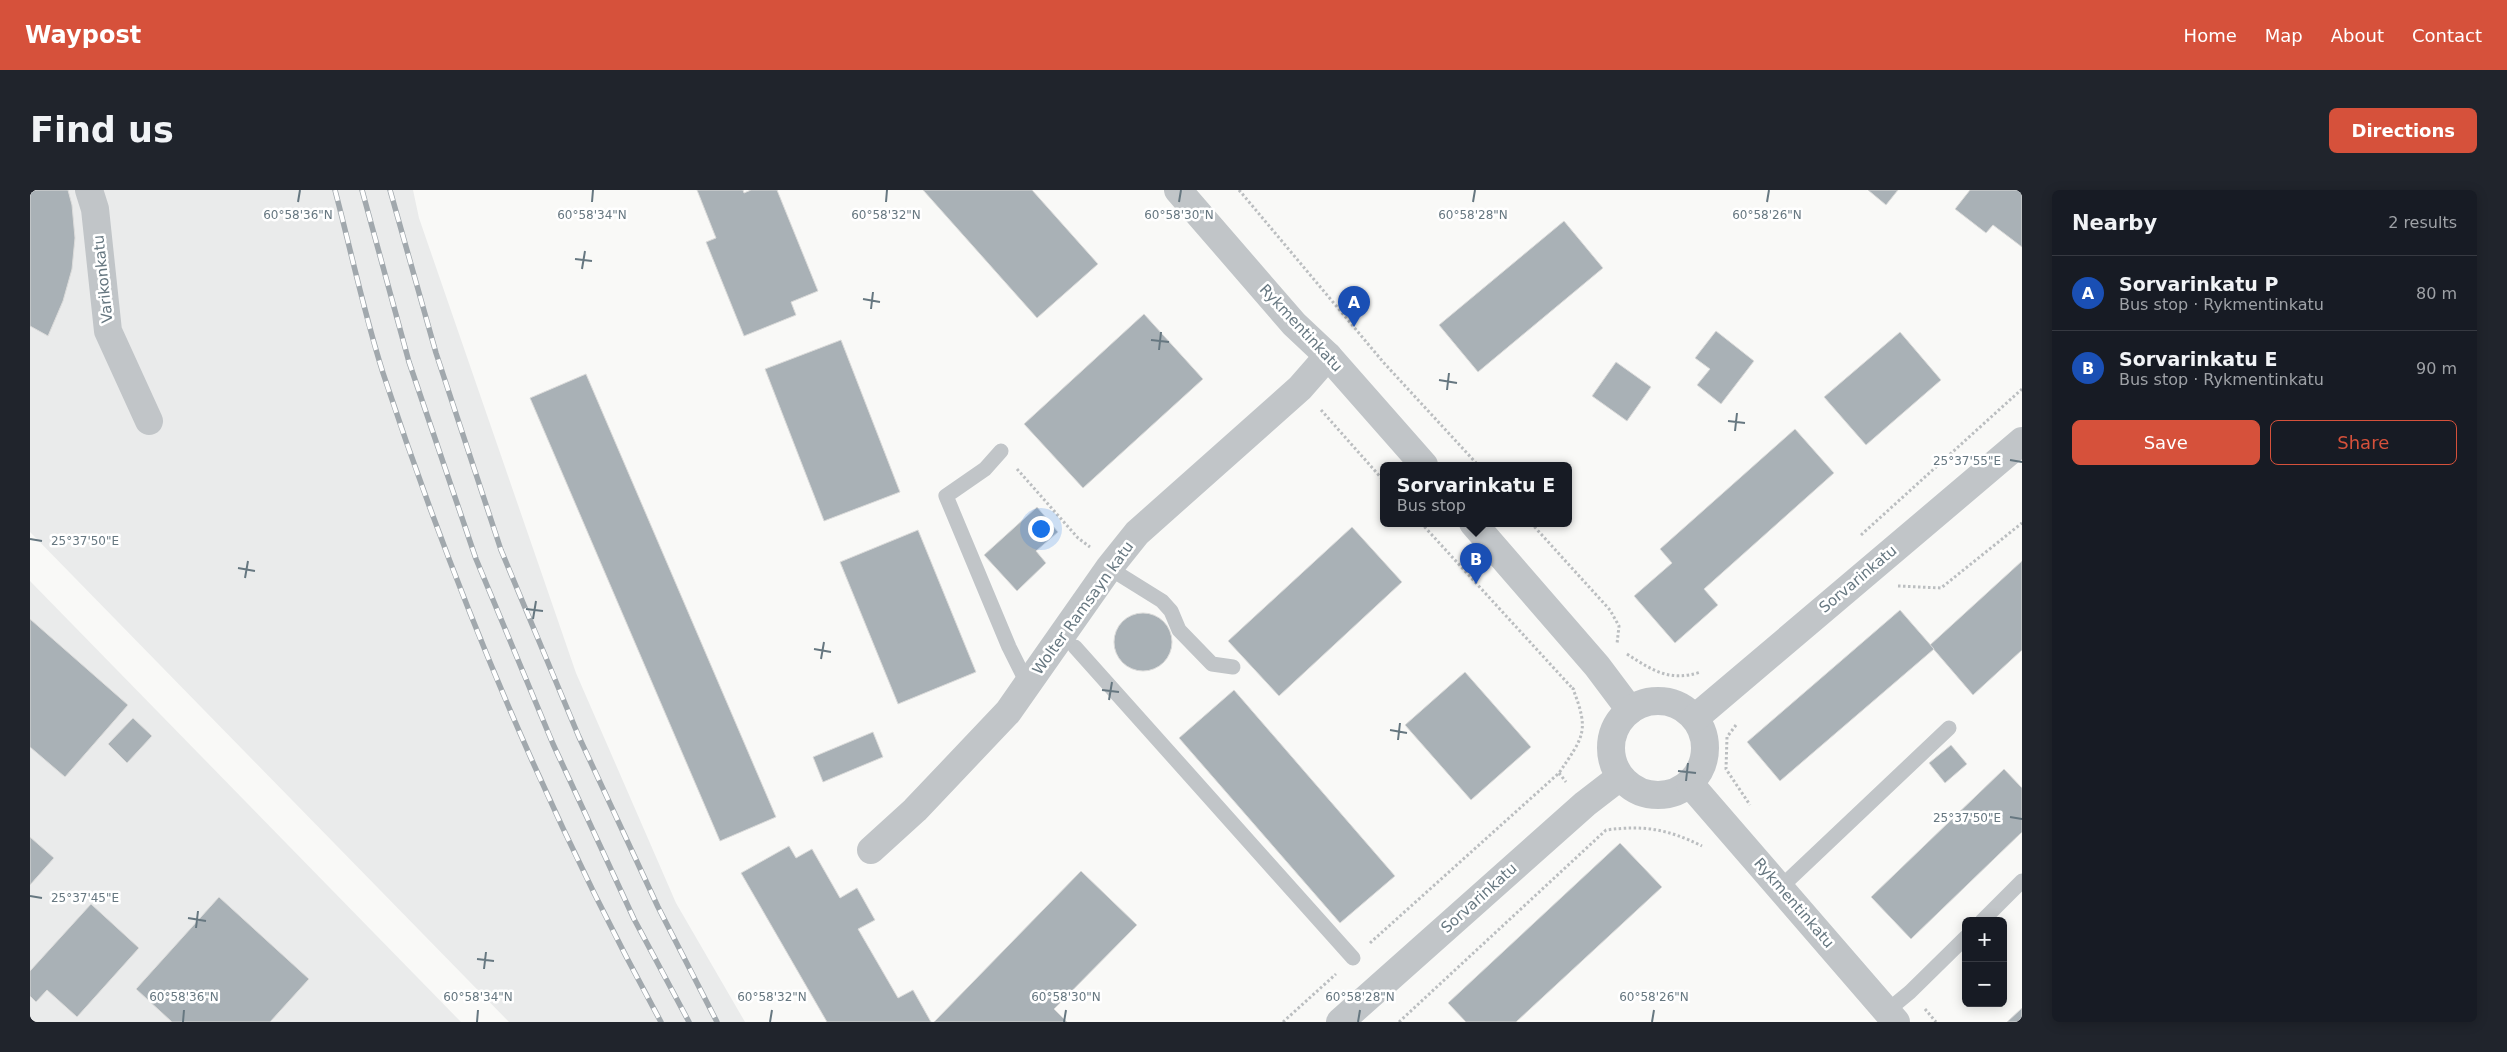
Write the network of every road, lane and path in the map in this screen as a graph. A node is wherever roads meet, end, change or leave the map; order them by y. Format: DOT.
graph roads {
  1 [pos="89,190"];
  2 [pos="1178,190"];
  3 [pos="1239,190"];
  4 [pos="1328,356"];
  5 [pos="1300,388"];
  6 [pos="149,421"];
  7 [pos="2022,441"];
  8 [pos="1001,451"];
  9 [pos="1421,462"];
  10 [pos="1475,462"];
  11 [pos="1380,476"];
  12 [pos="1425,527"];
  13 [pos="1476,527"];
  14 [pos="1535,527"];
  15 [pos="1103,560"];
  16 [pos="1075,647"];
  17 [pos="1617,648"];
  18 [pos="1232,667"];
  19 [pos="1028,685"];
  20 [pos="1573,689"];
  21 [pos="1630,710"];
  22 [pos="1695,718"];
  23 [pos="1949,728"];
  24 [pos="1620,777"];
  25 [pos="1690,784"];
  26 [pos="871,850"];
  27 [pos="2022,882"];
  28 [pos="1781,888"];
  29 [pos="1986,917"];
  30 [pos="1962,941"];
  31 [pos="1353,958"];
  32 [pos="1892,1017"];
  33 [pos="1340,1022"];
  1 -- 6 [label="street, Varikonkatu"];
  2 -- 4 [label="street, Rykmentinkatu"];
  3 -- 10 [label="path"];
  4 -- 5 [label="street, Wolter Ramsayn katu"];
  4 -- 9 [label="street, Rykmentinkatu"];
  5 -- 11 [label="path"];
  5 -- 15 [label="street, Wolter Ramsayn katu"];
  7 -- 22 [label="street, Sorvarinkatu"];
  8 -- 15 [label="path"];
  8 -- 19 [label="lane"];
  12 -- 20 [label="path"];
  13 -- 21 [label="street"];
  14 -- 17 [label="path"];
  15 -- 18 [label="lane"];
  15 -- 19 [label="street, Wolter Ramsayn katu"];
  16 -- 31 [label="lane"];
  19 -- 26 [label="street, Wolter Ramsayn katu"];
  21 -- 22 [label="street"];
  21 -- 24 [label="street"];
  22 -- 25 [label="street"];
  23 -- 28 [label="lane"];
  24 -- 25 [label="street"];
  24 -- 33 [label="street, Sorvarinkatu"];
  25 -- 28 [label="street, Rykmentinkatu"];
  27 -- 29 [label="lane"];
  28 -- 32 [label="street, Rykmentinkatu"];
  30 -- 32 [label="lane"];
}
